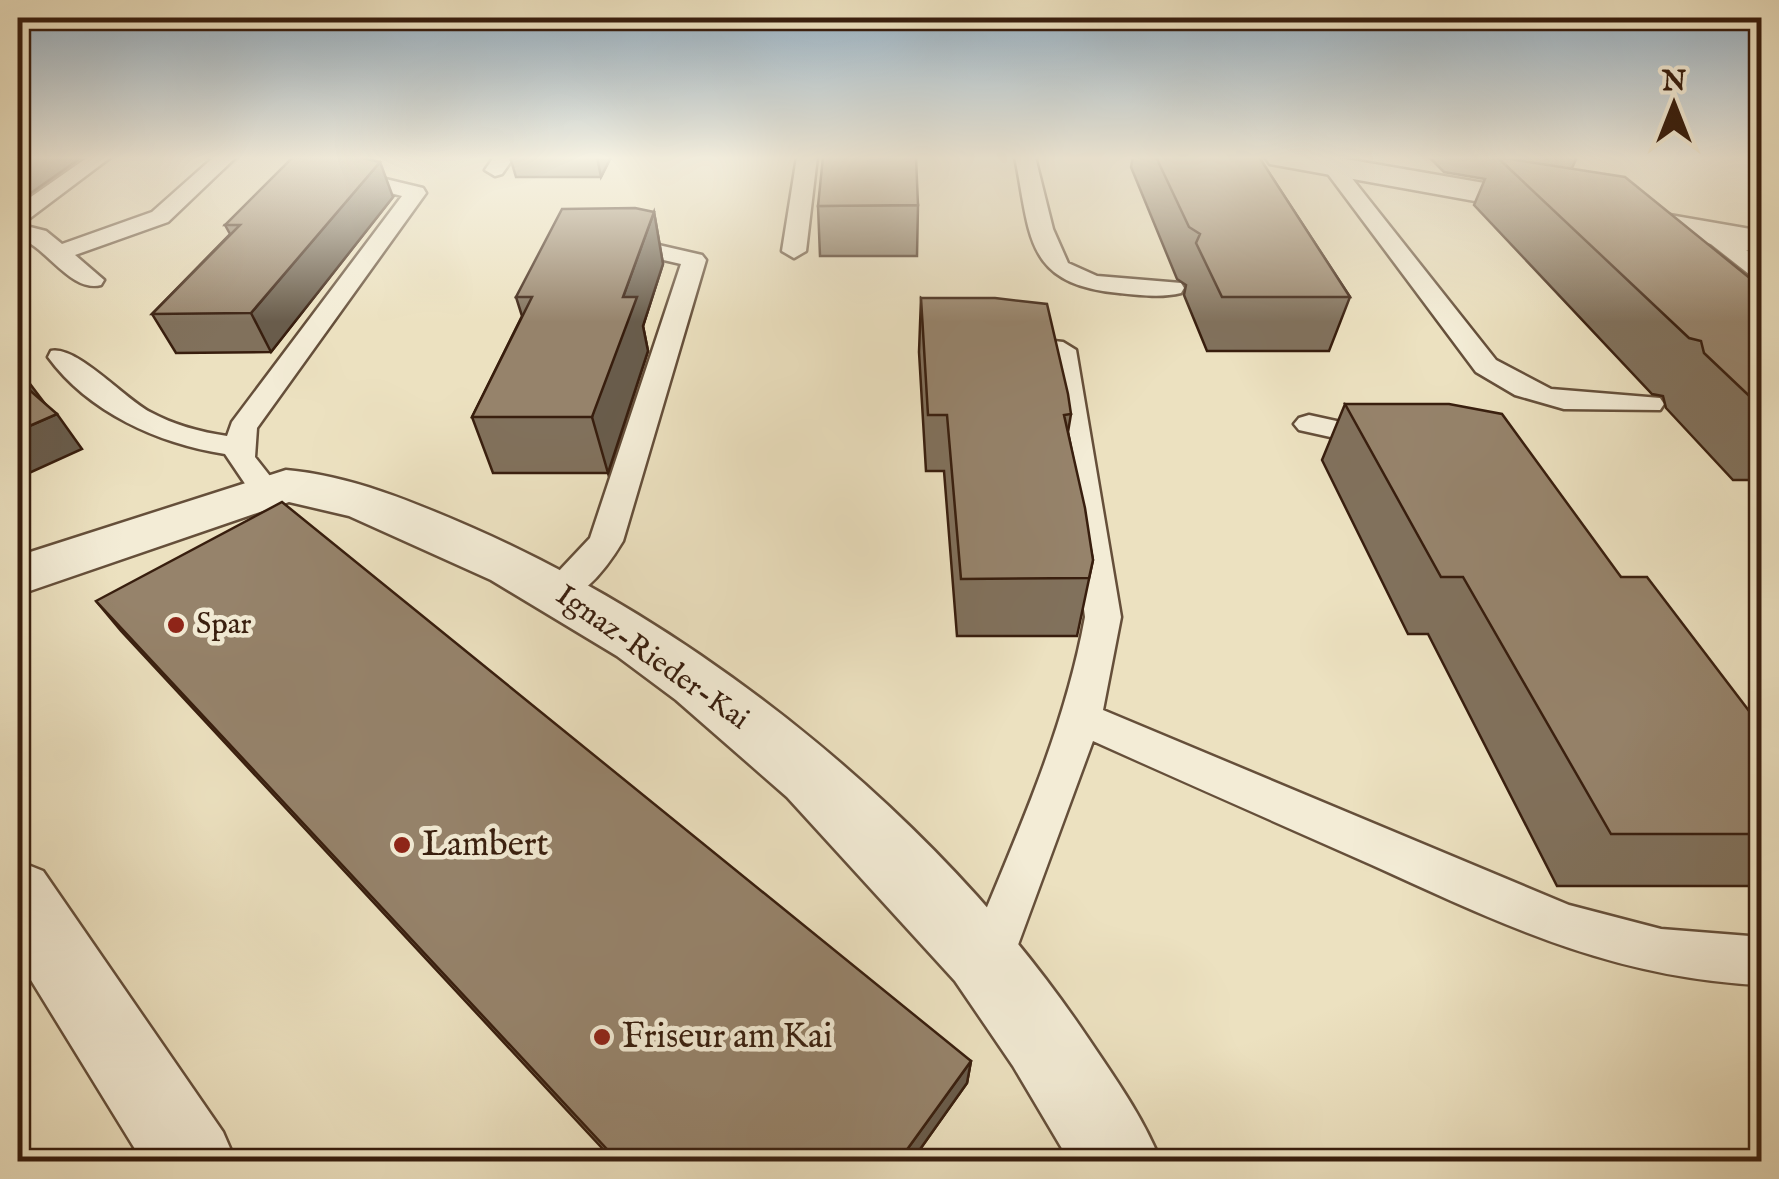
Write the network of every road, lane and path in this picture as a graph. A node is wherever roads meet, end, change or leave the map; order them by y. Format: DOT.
graph roads {
  1 [pos="165,212"];
  2 [pos="401,212"];
  3 [pos="799,212"];
  4 [pos="1038,212"];
  5 [pos="1367,212"];
  6 [pos="1596,212"];
  7 [pos="18,231"];
  8 [pos="1710,232"];
  9 [pos="594,237"];
  10 [pos="1762,242"];
  11 [pos="794,251"];
  12 [pos="58,253"];
  13 [pos="1762,273"];
  14 [pos="92,280"];
  15 [pos="1172,288"];
  16 [pos="970,339"];
  17 [pos="61,357"];
  18 [pos="1650,404"];
  19 [pos="1309,424"];
  20 [pos="1419,446"];
  21 [pos="252,469"];
  22 [pos="18,576"];
  23 [pos="559,590"];
  24 [pos="1080,718"];
  25 [pos="18,895"];
  26 [pos="1762,961"];
  27 [pos="988,963"];
  28 [pos="193,1162"];
  29 [pos="1118,1162"];
  1 -- 12 [label="lane"];
  2 -- 21 [label="lane"];
  3 -- 11 [label="lane"];
  4 -- 15 [label="lane"];
  5 -- 18 [label="lane"];
  6 -- 8 [label="street"];
  7 -- 12 [label="lane"];
  8 -- 10 [label="street"];
  8 -- 13 [label="lane"];
  9 -- 23 [label="lane"];
  12 -- 14 [label="lane"];
  16 -- 24 [label="lane"];
  17 -- 21 [label="lane"];
  19 -- 20 [label="lane"];
  21 -- 22 [label="street, Ignaz-Rieder-Kai"];
  21 -- 23 [label="street, Ignaz-Rieder-Kai"];
  23 -- 27 [label="street, Ignaz-Rieder-Kai"];
  24 -- 26 [label="lane"];
  24 -- 27 [label="lane"];
  25 -- 28 [label="street"];
  27 -- 29 [label="street, Ignaz-Rieder-Kai"];
}
